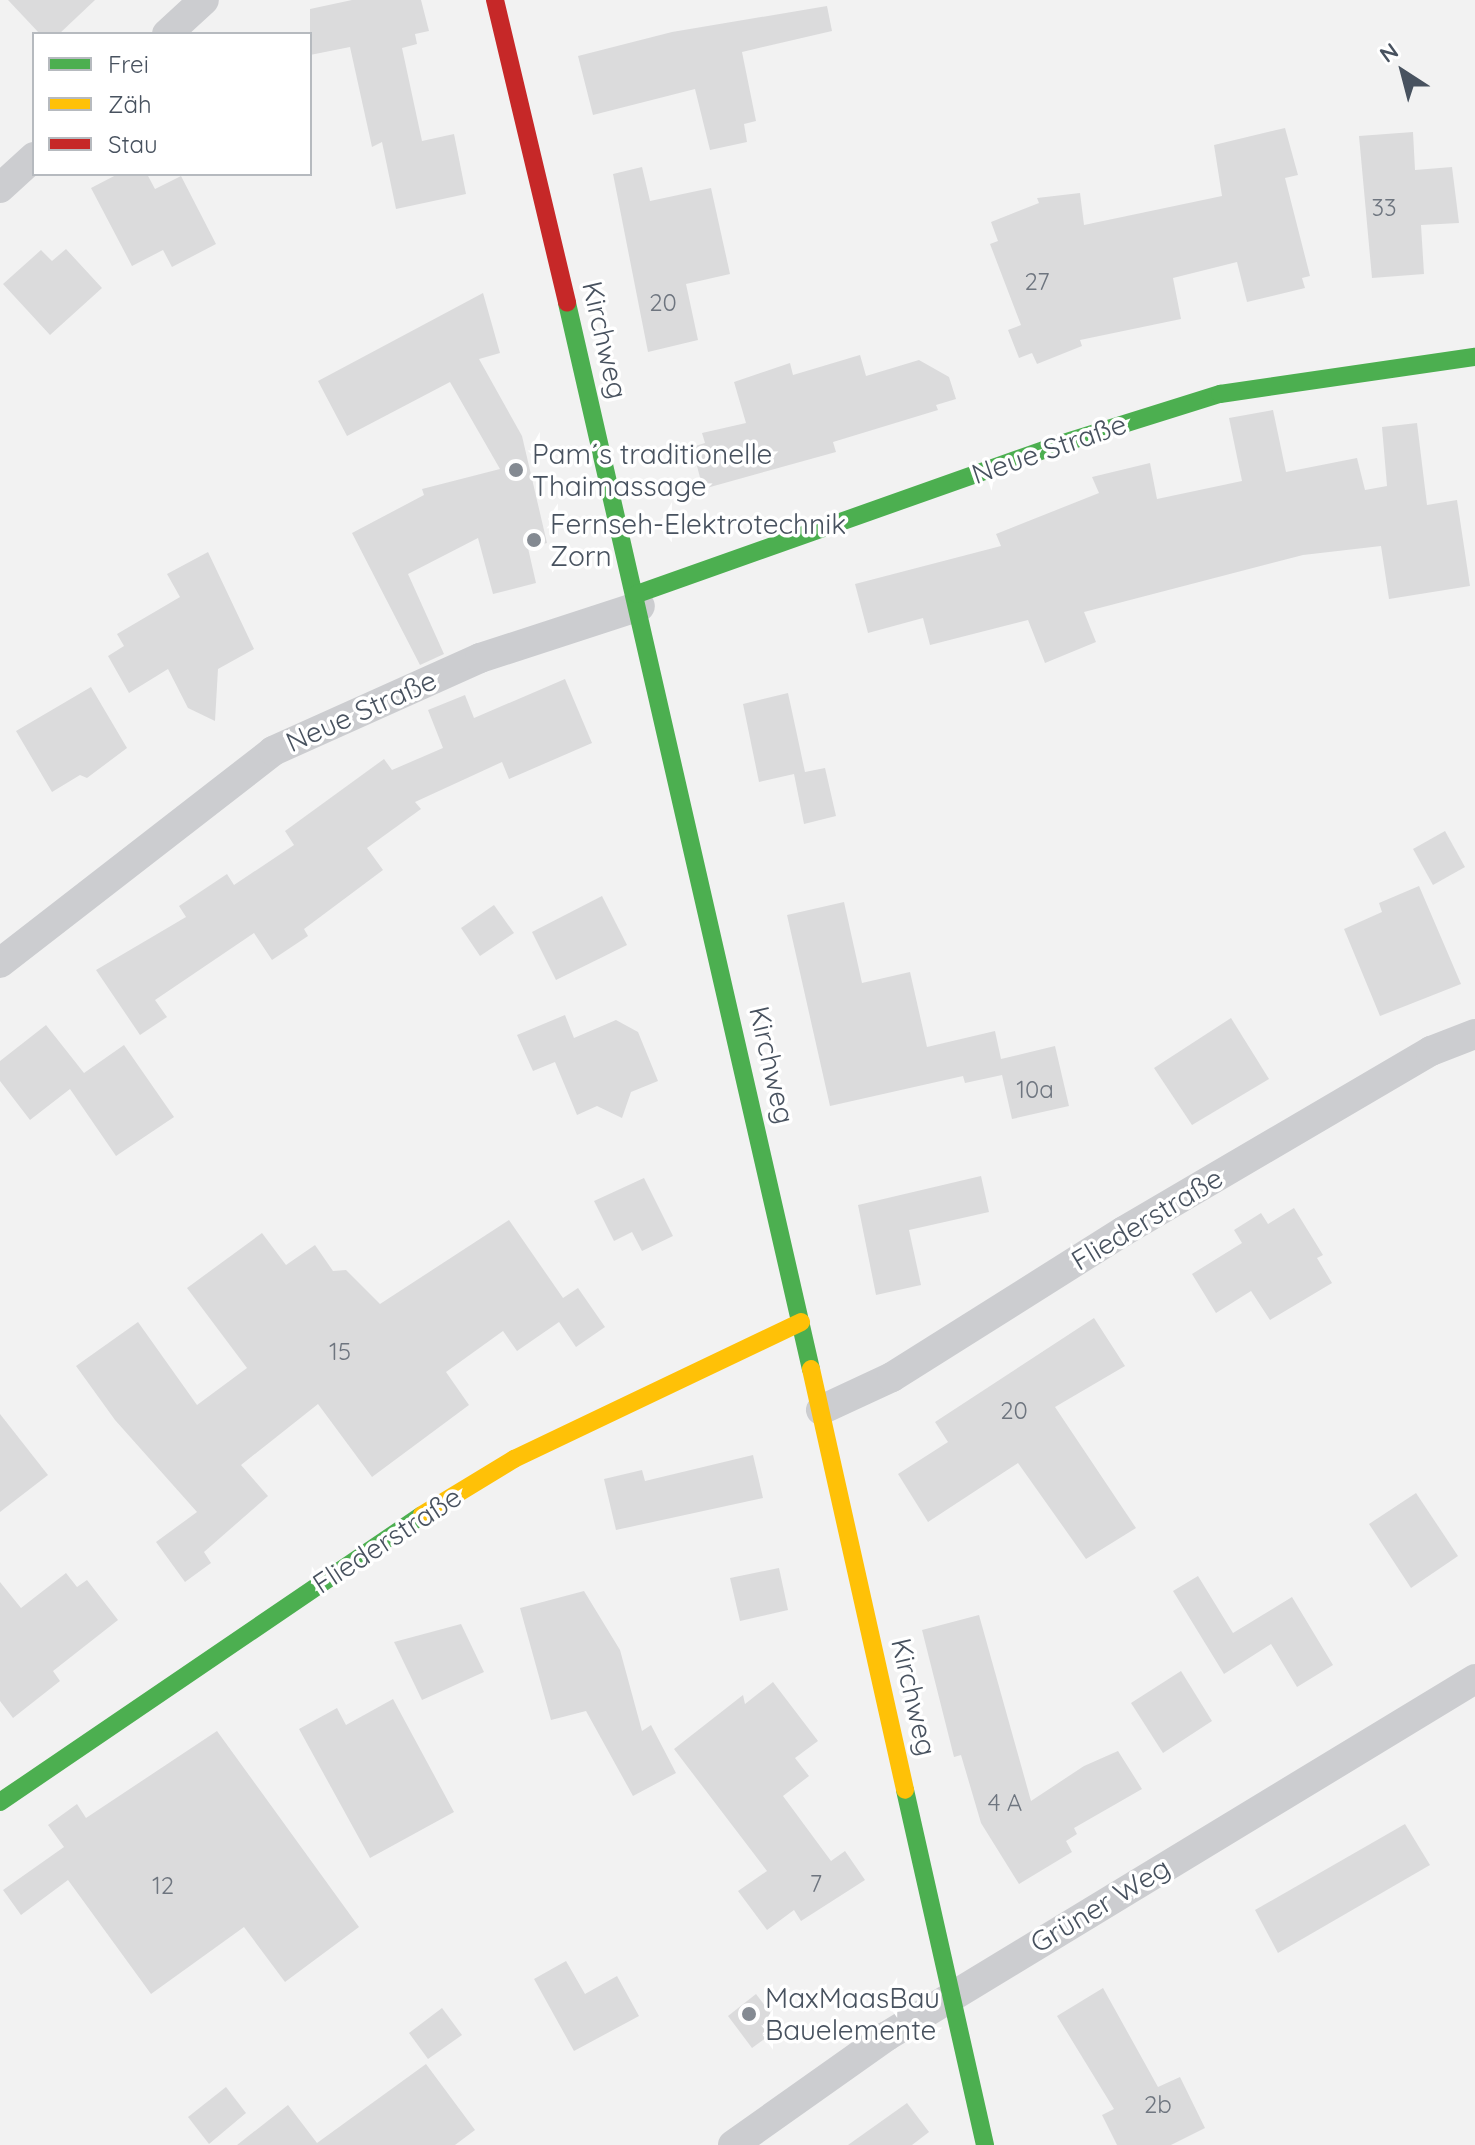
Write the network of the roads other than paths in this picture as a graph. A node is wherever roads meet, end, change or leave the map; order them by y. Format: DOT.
graph roads {
  1 [pos="204,0"];
  2 [pos="495,0"];
  3 [pos="169,32"];
  4 [pos="32,159"];
  5 [pos="0,188"];
  6 [pos="1475,357"];
  7 [pos="638,600"];
  8 [pos="0,963"];
  9 [pos="1475,1034"];
  10 [pos="801,1322"];
  11 [pos="821,1410"];
  12 [pos="1475,1679"];
  13 [pos="0,1802"];
  14 [pos="952,1996"];
  15 [pos="733,2145"];
  16 [pos="985,2145"];
  1 -- 3 [label="street"];
  2 -- 7 [label="street, Kirchweg"];
  4 -- 5 [label="street"];
  6 -- 7 [label="street, Neue Straße"];
  7 -- 8 [label="street, Neue Straße"];
  7 -- 10 [label="street, Kirchweg"];
  9 -- 11 [label="street, Fliederstraße"];
  10 -- 11 [label="street, Kirchweg"];
  10 -- 13 [label="street, Fliederstraße"];
  11 -- 14 [label="street, Kirchweg"];
  12 -- 14 [label="street, Grüner Weg"];
  14 -- 15 [label="street, Grüner Weg"];
  14 -- 16 [label="street, Kirchweg"];
}
